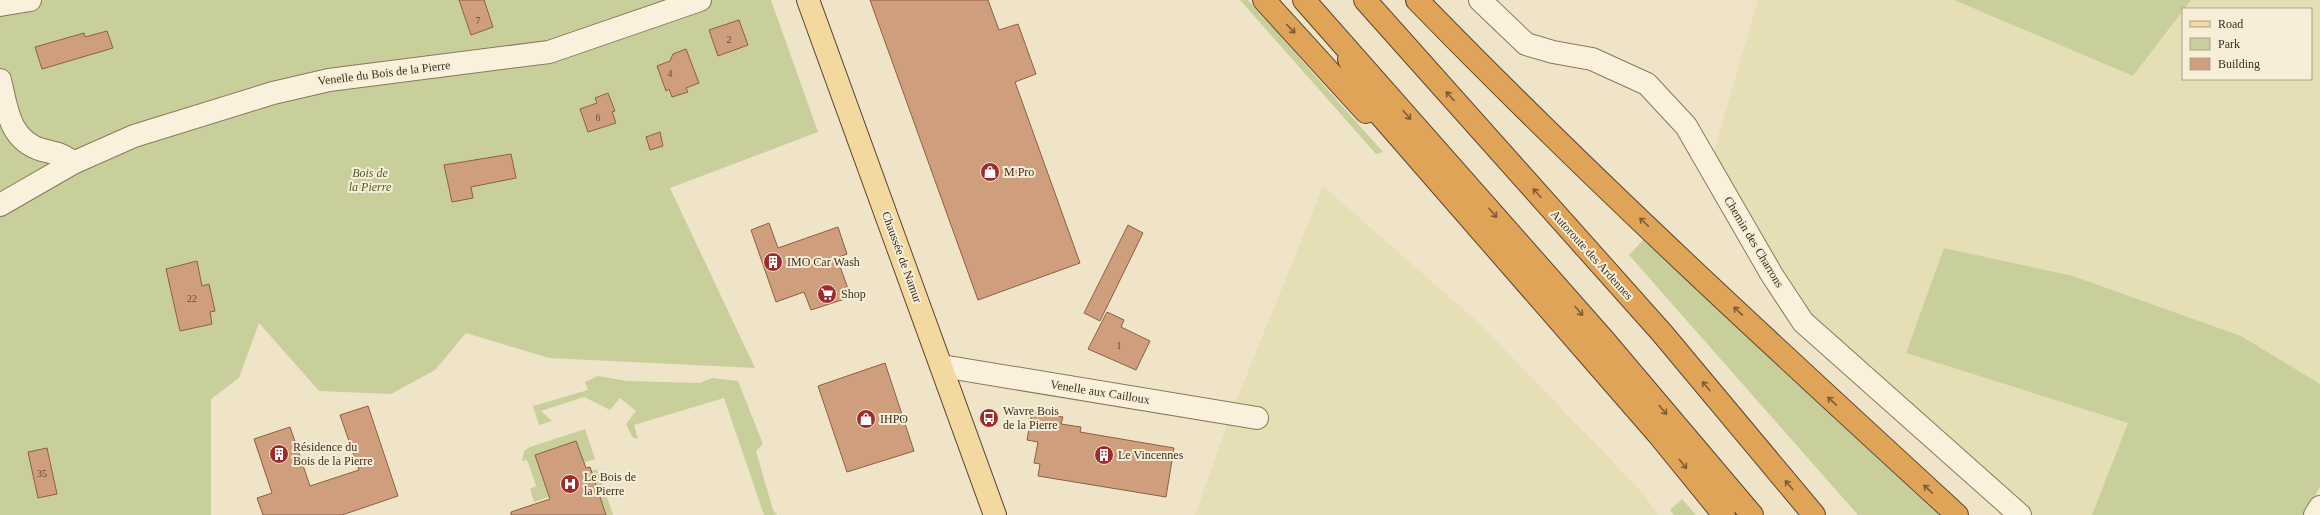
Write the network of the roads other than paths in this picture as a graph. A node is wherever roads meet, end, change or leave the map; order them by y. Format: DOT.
graph roads {
  1 [pos="30,0"];
  2 [pos="700,0"];
  3 [pos="808,0"];
  4 [pos="1264,0"];
  5 [pos="1304,0"];
  6 [pos="1365,0"];
  7 [pos="1416,0"];
  8 [pos="1480,0"];
  9 [pos="0,5"];
  10 [pos="1339,38"];
  11 [pos="0,80"];
  12 [pos="73,163"];
  13 [pos="0,205"];
  14 [pos="942,366"];
  15 [pos="1257,418"];
  16 [pos="1658,434"];
  17 [pos="2320,507"];
  18 [pos="994,515"];
  19 [pos="1724,515"];
  20 [pos="1752,515"];
  21 [pos="1814,515"];
  22 [pos="1957,515"];
  23 [pos="2020,515"];
  24 [pos="2315,515"];
  1 -- 9 [label="street"];
  2 -- 12 [label="street, Venelle du Bois de la Pierre"];
  3 -- 14 [label="main road, Chaussée de Namur"];
  4 -- 16 [label="highway, one-way"];
  5 -- 10 [label="highway"];
  21 -- 6 [label="highway, Autoroute des Ardennes, one-way"];
  22 -- 7 [label="highway, one-way"];
  8 -- 23 [label="street, Chemin des Charrons"];
  10 -- 16 [label="highway"];
  10 -- 20 [label="highway, one-way"];
  11 -- 12 [label="street"];
  12 -- 13 [label="street, Venelle du Bois de la Pierre"];
  14 -- 15 [label="street, Venelle aux Cailloux"];
  14 -- 18 [label="main road, Chaussée de Namur"];
  16 -- 19 [label="highway, one-way"];
  17 -- 24 [label="street"];
}
